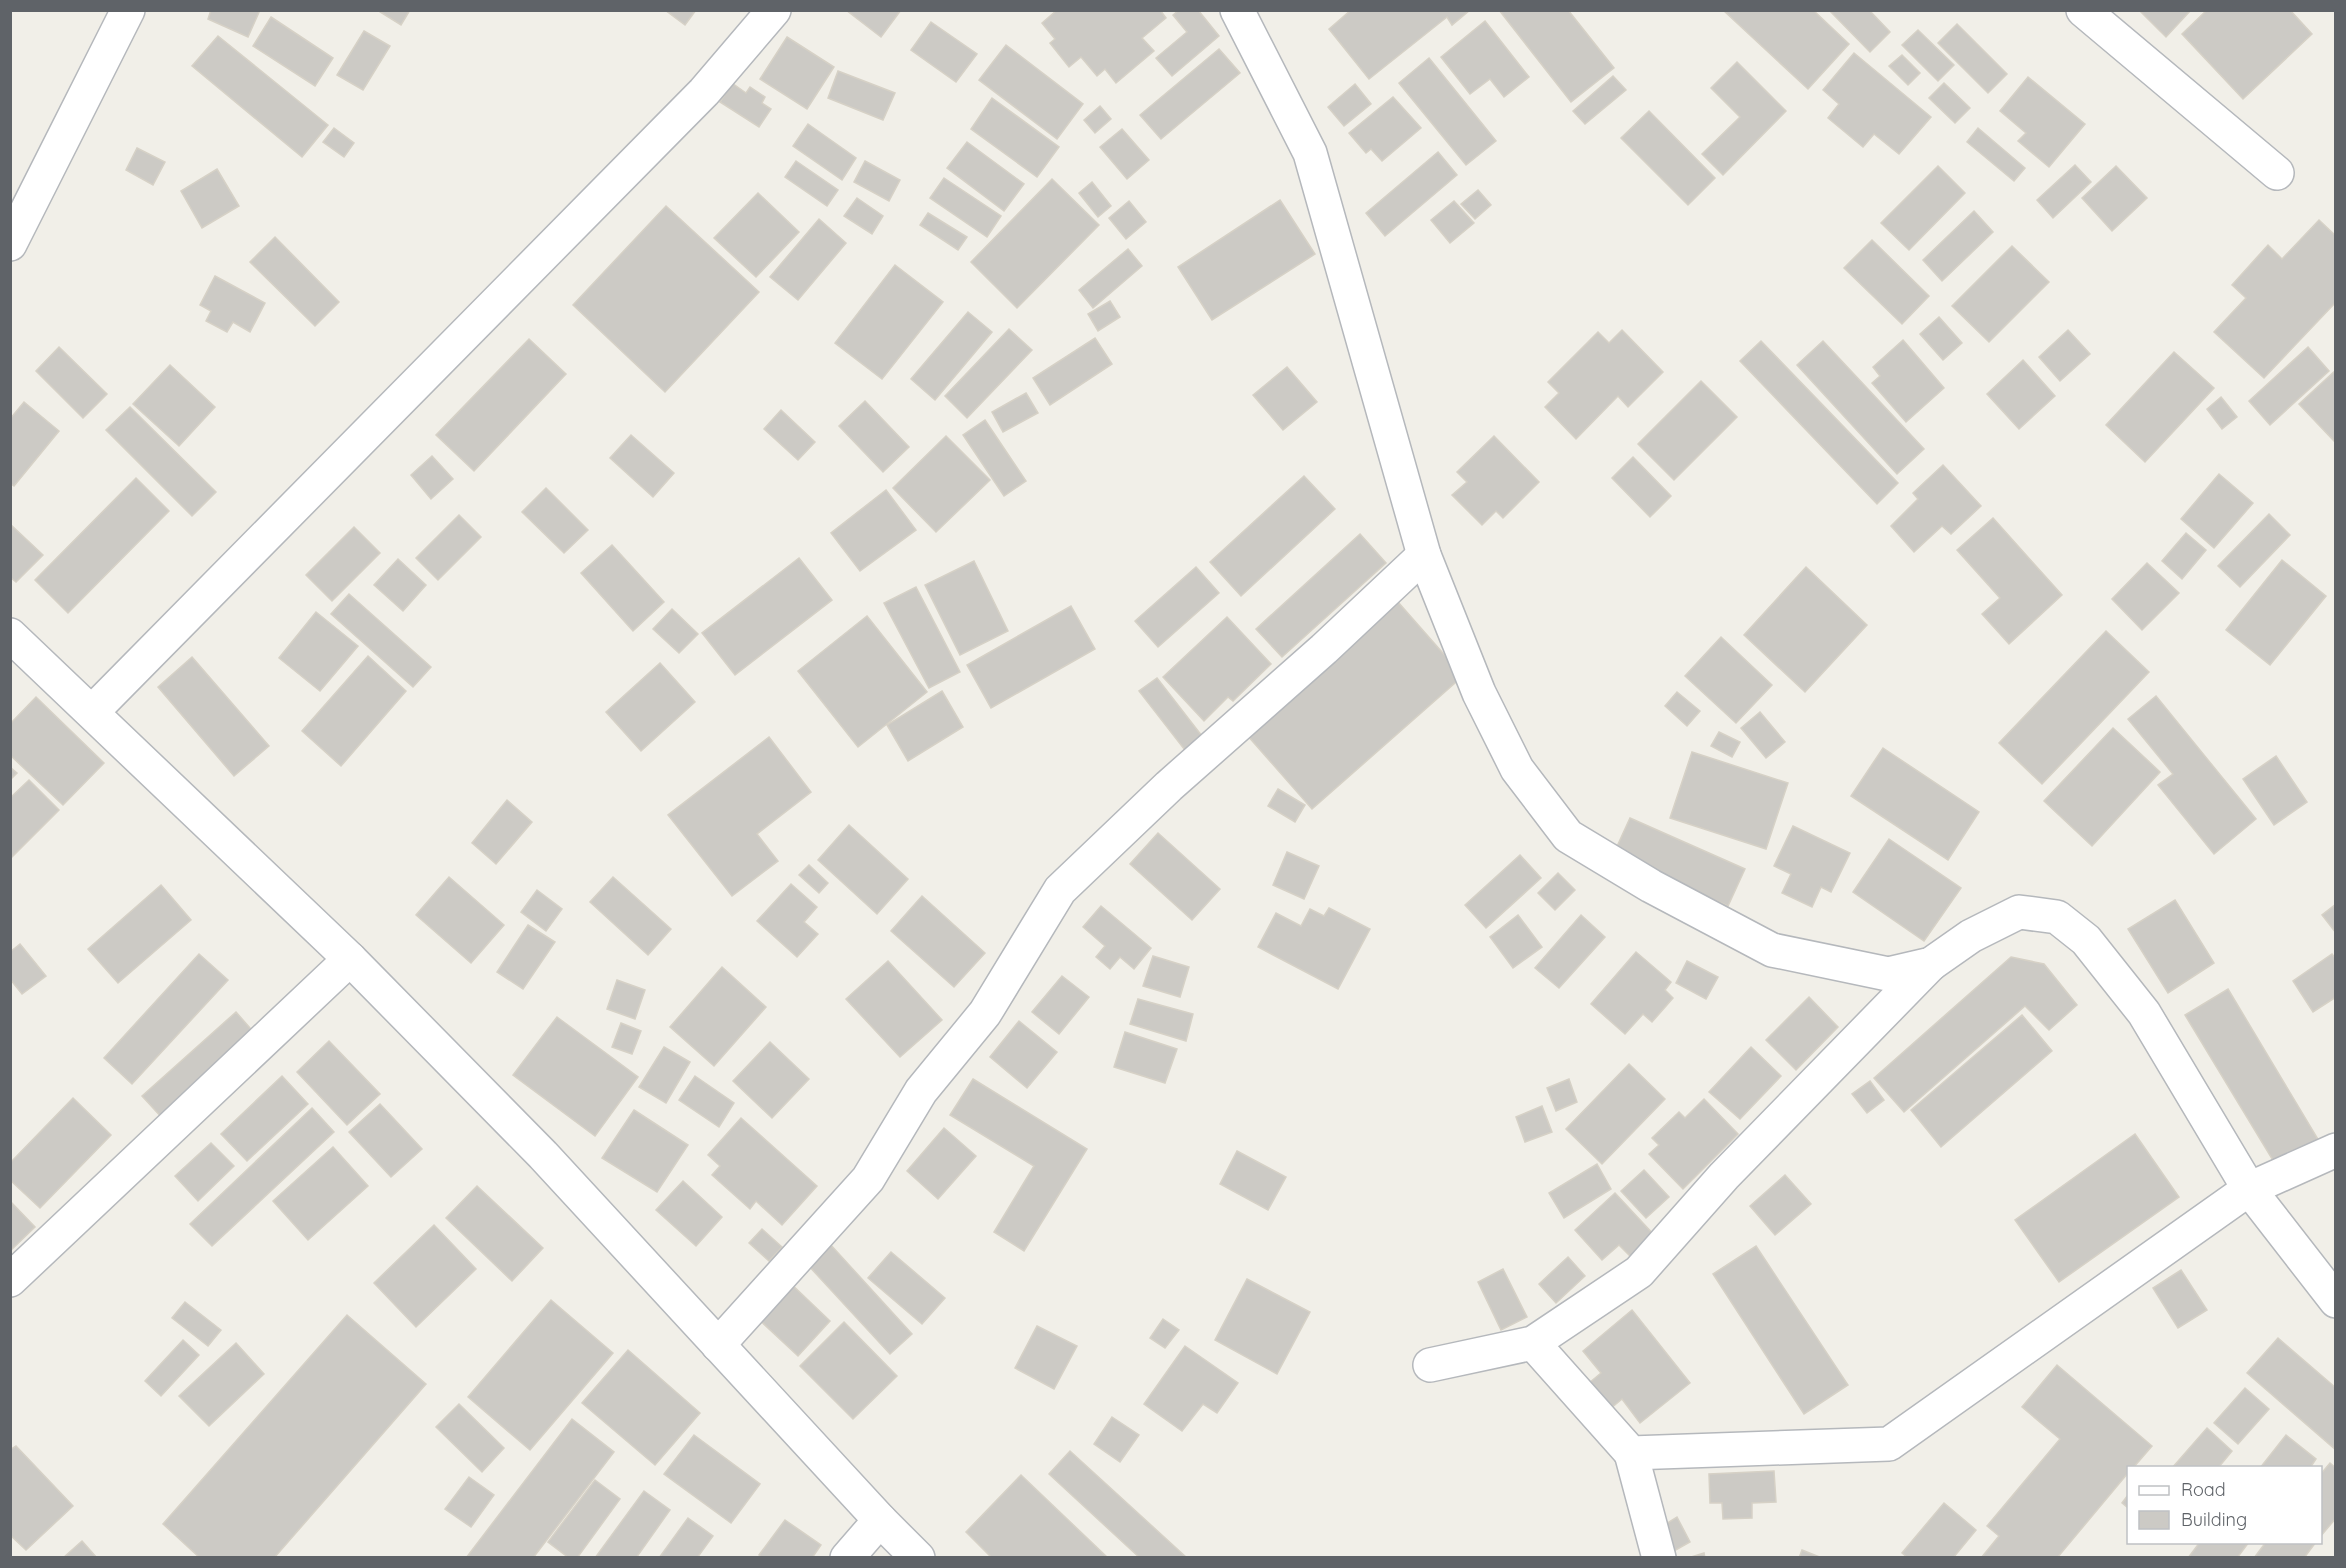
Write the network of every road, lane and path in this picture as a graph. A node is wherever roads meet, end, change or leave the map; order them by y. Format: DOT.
graph roads {
  1 [pos="128,10"];
  2 [pos="774,10"];
  3 [pos="1238,10"];
  4 [pos="2083,10"];
  5 [pos="2277,173"];
  6 [pos="10,244"];
  7 [pos="1424,555"];
  8 [pos="10,635"];
  9 [pos="92,712"];
  10 [pos="350,959"];
  11 [pos="1931,964"];
  12 [pos="2336,1150"];
  13 [pos="2249,1189"];
  14 [pos="10,1280"];
  15 [pos="2336,1301"];
  16 [pos="1533,1343"];
  17 [pos="718,1345"];
  18 [pos="1430,1365"];
  19 [pos="1631,1453"];
  20 [pos="880,1520"];
  21 [pos="847,1557"];
  22 [pos="918,1557"];
  23 [pos="1659,1557"];
  1 -- 6 [label="street"];
  2 -- 9 [label="street"];
  3 -- 7 [label="street"];
  4 -- 5 [label="street"];
  7 -- 11 [label="street"];
  7 -- 17 [label="street"];
  8 -- 9 [label="street"];
  9 -- 10 [label="street"];
  10 -- 14 [label="street"];
  10 -- 17 [label="street"];
  11 -- 13 [label="street"];
  11 -- 16 [label="street"];
  12 -- 13 [label="street"];
  13 -- 15 [label="street"];
  13 -- 19 [label="street"];
  16 -- 18 [label="street"];
  16 -- 19 [label="street"];
  17 -- 20 [label="street"];
  19 -- 23 [label="street"];
  20 -- 21 [label="street"];
  20 -- 22 [label="street"];
}
